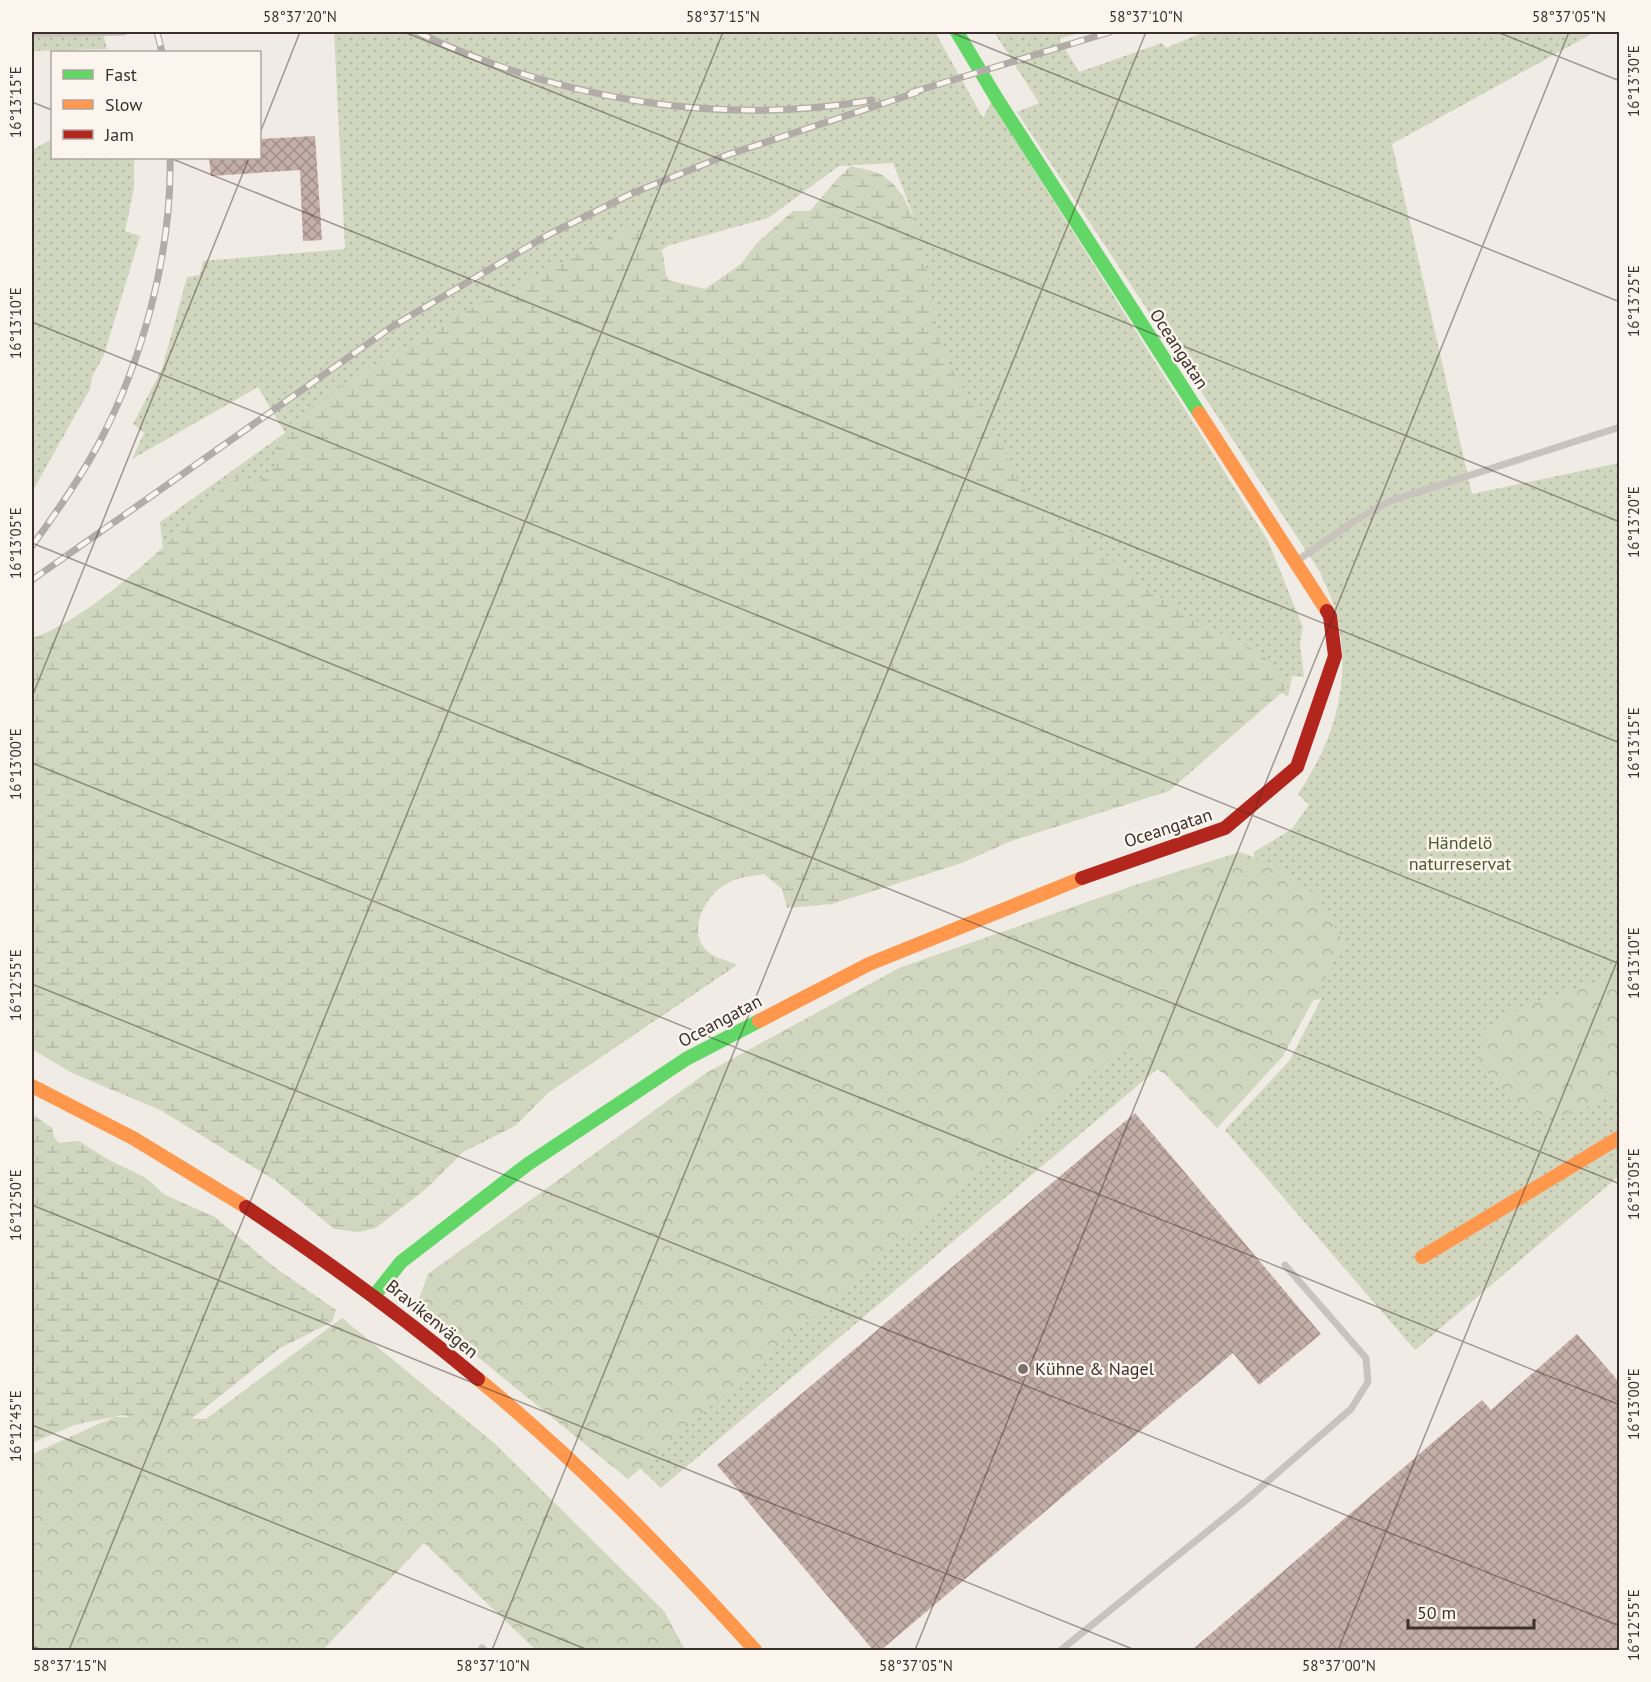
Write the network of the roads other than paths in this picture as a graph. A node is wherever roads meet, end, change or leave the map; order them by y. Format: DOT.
graph roads {
  1 [pos="124,32"];
  2 [pos="957,32"];
  3 [pos="34,33"];
  4 [pos="1620,427"];
  5 [pos="1296,562"];
  6 [pos="32,1086"];
  7 [pos="1620,1137"];
  8 [pos="1422,1257"];
  9 [pos="1285,1265"];
  10 [pos="374,1296"];
  11 [pos="755,1650"];
  12 [pos="1061,1650"];
  1 -- 3 [label="lane"];
  2 -- 5 [label="street, Oceangatan"];
  4 -- 5 [label="lane"];
  5 -- 10 [label="street, Oceangatan"];
  6 -- 10 [label="street, Bravikenvägen"];
  7 -- 8 [label="street"];
  9 -- 12 [label="lane"];
  10 -- 11 [label="street, Bravikenvägen"];
}
